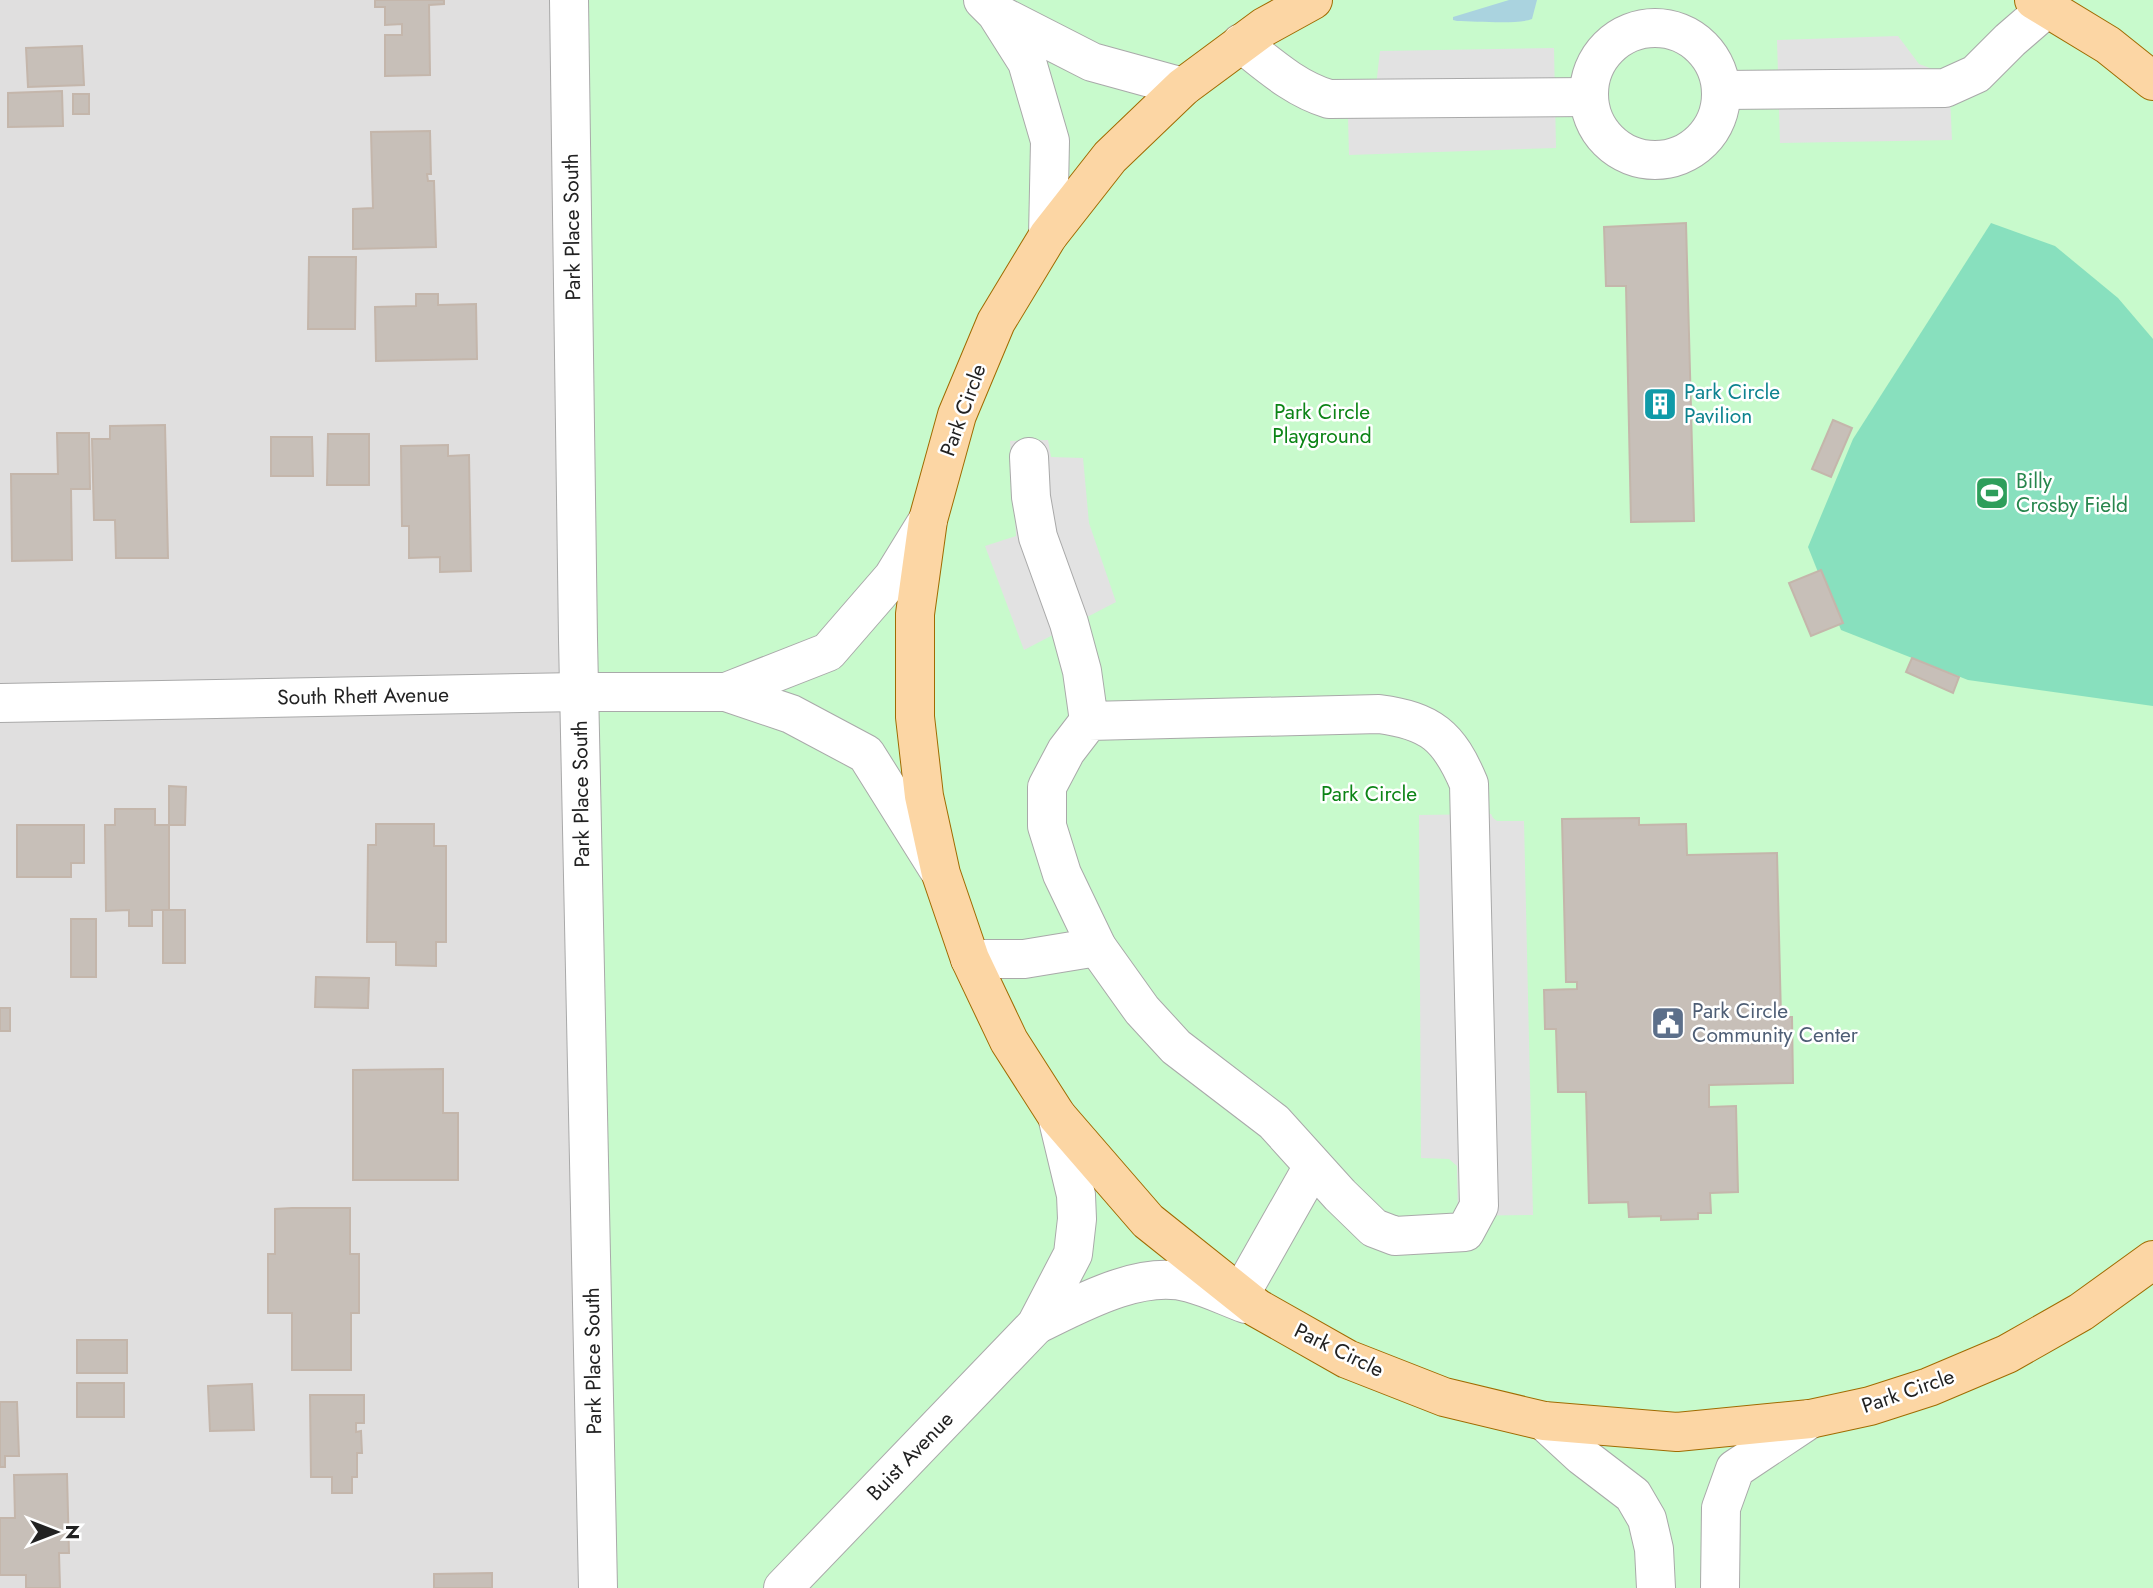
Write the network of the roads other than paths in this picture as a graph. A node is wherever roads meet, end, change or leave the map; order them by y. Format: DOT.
graph roads {
  1 [pos="569,0"];
  2 [pos="1313,0"];
  3 [pos="2041,4"];
  4 [pos="989,6"];
  5 [pos="1241,43"];
  6 [pos="2108,45"];
  7 [pos="2153,55"];
  8 [pos="2153,81"];
  9 [pos="1183,87"];
  10 [pos="1721,90"];
  11 [pos="1589,97"];
  12 [pos="1048,236"];
  13 [pos="1029,457"];
  14 [pos="928,520"];
  15 [pos="579,692"];
  16 [pos="726,692"];
  17 [pos="0,704"];
  18 [pos="1088,721"];
  19 [pos="941,874"];
  20 [pos="1097,947"];
  21 [pos="970,959"];
  22 [pos="1057,1116"];
  23 [pos="1313,1166"];
  24 [pos="2152,1262"];
  25 [pos="1248,1301"];
  26 [pos="1036,1325"];
  27 [pos="1810,1419"];
  28 [pos="1544,1422"];
  29 [pos="598,1588"];
  30 [pos="783,1588"];
  31 [pos="1656,1588"];
  32 [pos="1720,1588"];
  1 -- 15 [label="street, Park Place South"];
  2 -- 5 [label="main road, Park Circle"];
  3 -- 6 [label="main road"];
  3 -- 10 [label="street"];
  4 -- 9 [label="street"];
  4 -- 12 [label="street"];
  5 -- 9 [label="main road, Park Circle"];
  5 -- 11 [label="street"];
  6 -- 7 [label="street"];
  6 -- 8 [label="main road"];
  9 -- 12 [label="main road, Park Circle"];
  10 -- 11 [label="street"];
  10 -- 11 [label="street"];
  12 -- 14 [label="main road, Park Circle"];
  13 -- 18 [label="street"];
  14 -- 16 [label="street, South Rhett Avenue"];
  14 -- 19 [label="main road, Park Circle"];
  15 -- 16 [label="street, South Rhett Avenue"];
  15 -- 17 [label="street, South Rhett Avenue"];
  15 -- 29 [label="street, Park Place South"];
  16 -- 19 [label="street, South Rhett Avenue"];
  18 -- 20 [label="street"];
  18 -- 23 [label="street"];
  19 -- 21 [label="main road, Park Circle"];
  20 -- 21 [label="street"];
  20 -- 23 [label="street"];
  21 -- 22 [label="main road, Park Circle"];
  22 -- 25 [label="main road, Park Circle"];
  22 -- 26 [label="street, Buist Avenue"];
  23 -- 25 [label="street"];
  24 -- 27 [label="main road, Park Circle"];
  25 -- 26 [label="street, Buist Avenue"];
  25 -- 28 [label="main road, Park Circle"];
  26 -- 30 [label="street, Buist Avenue"];
  27 -- 28 [label="main road, Park Circle"];
  27 -- 32 [label="street"];
  28 -- 31 [label="street"];
}
